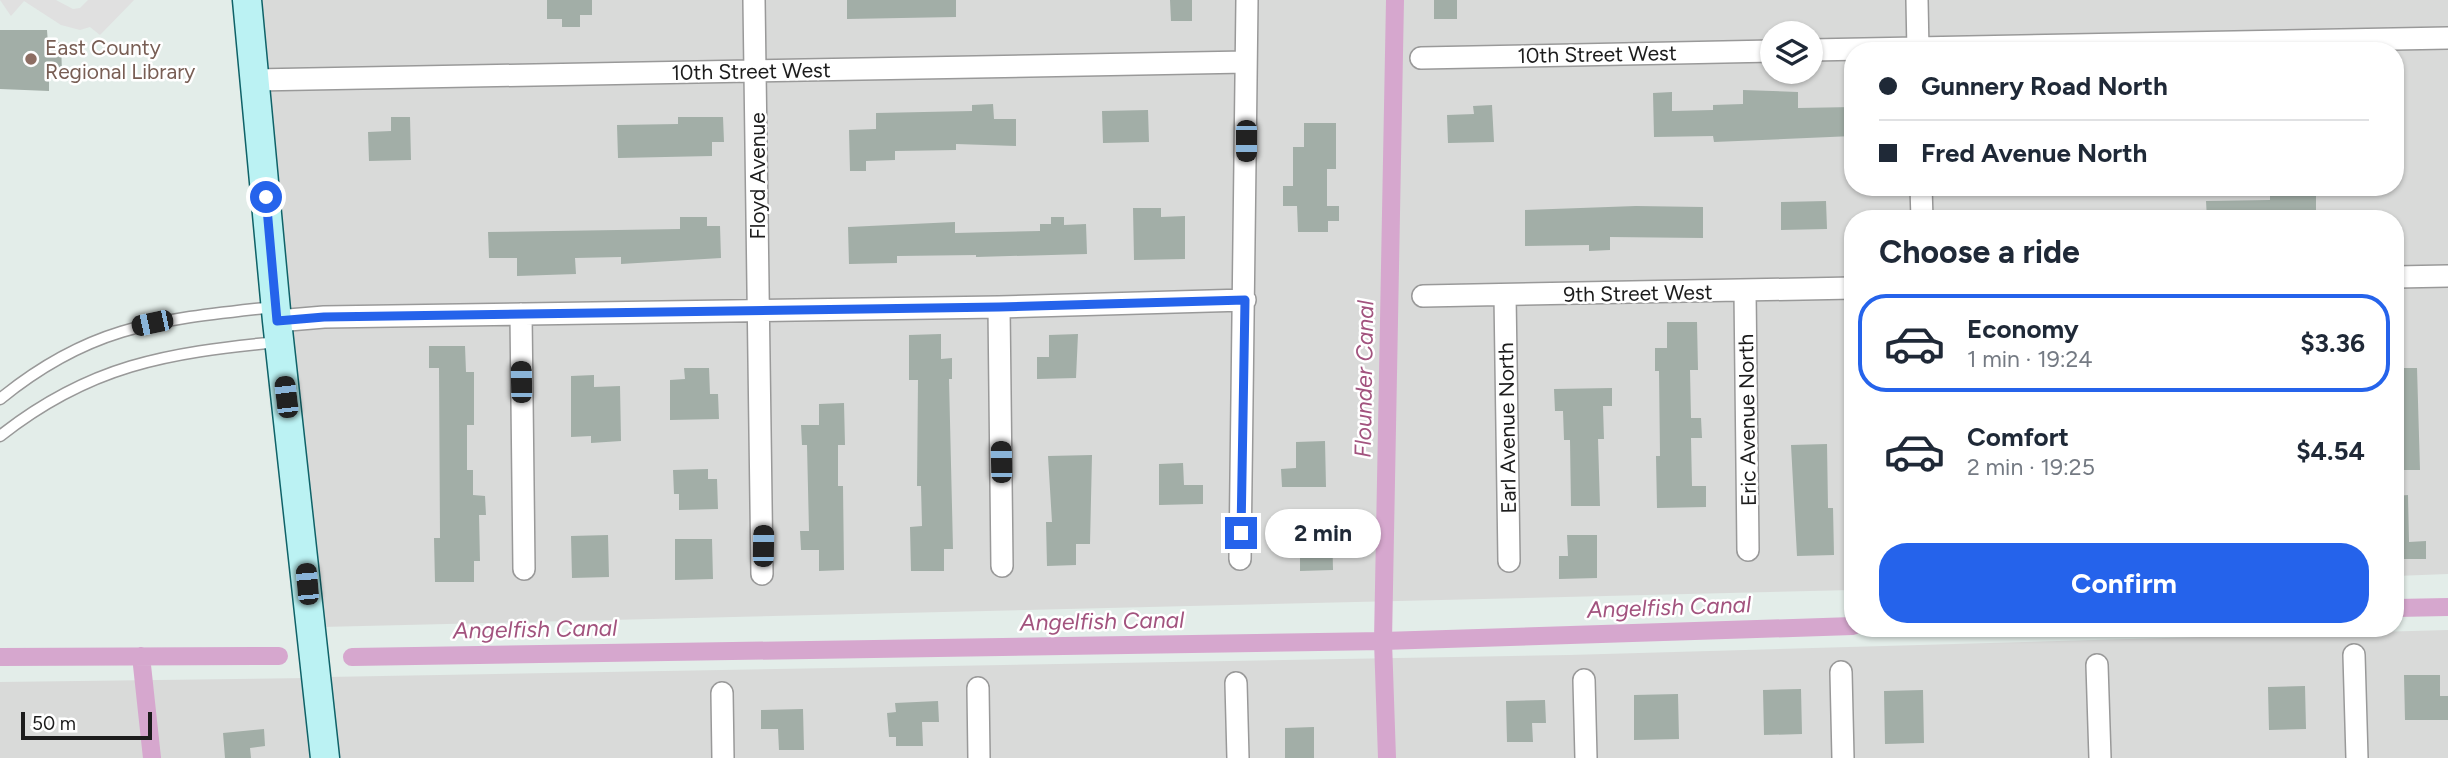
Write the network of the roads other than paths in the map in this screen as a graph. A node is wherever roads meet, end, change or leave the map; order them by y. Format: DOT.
graph roads {
  1 [pos="247,0"];
  2 [pos="754,0"];
  3 [pos="1248,0"];
  4 [pos="1917,0"];
  5 [pos="2448,38"];
  6 [pos="1918,42"];
  7 [pos="2271,42"];
  8 [pos="1823,50"];
  9 [pos="1844,50"];
  10 [pos="1760,51"];
  11 [pos="1421,58"];
  12 [pos="1246,62"];
  13 [pos="756,72"];
  14 [pos="255,80"];
  15 [pos="2448,276"];
  16 [pos="2404,277"];
  17 [pos="1844,288"];
  18 [pos="1745,291"];
  19 [pos="1504,295"];
  20 [pos="1423,296"];
  21 [pos="1245,300"];
  22 [pos="999,307"];
  23 [pos="758,310"];
  24 [pos="521,314"];
  25 [pos="278,323"];
  26 [pos="0,398"];
  27 [pos="0,436"];
  28 [pos="1748,550"];
  29 [pos="1240,559"];
  30 [pos="1509,561"];
  31 [pos="1002,566"];
  32 [pos="524,569"];
  33 [pos="762,574"];
  34 [pos="2354,655"];
  35 [pos="2097,665"];
  36 [pos="1841,672"];
  37 [pos="1584,680"];
  38 [pos="1236,683"];
  39 [pos="978,688"];
  40 [pos="722,693"];
  41 [pos="325,758"];
  42 [pos="723,758"];
  43 [pos="979,758"];
  44 [pos="1238,758"];
  45 [pos="1586,758"];
  46 [pos="1843,758"];
  47 [pos="2100,758"];
  48 [pos="2357,758"];
  1 -- 14 [label="main road"];
  2 -- 13 [label="street, Floyd Avenue"];
  3 -- 12 [label="street"];
  4 -- 6 [label="street"];
  5 -- 7 [label="street"];
  8 -- 9 [label="street"];
  10 -- 11 [label="street, 10th Street West"];
  12 -- 13 [label="street, 10th Street West"];
  12 -- 21 [label="street"];
  13 -- 14 [label="street, 10th Street West"];
  13 -- 23 [label="street, Floyd Avenue"];
  14 -- 25 [label="main road"];
  15 -- 16 [label="street"];
  17 -- 18 [label="street, 9th Street West"];
  18 -- 19 [label="street, 9th Street West"];
  18 -- 28 [label="street, Eric Avenue North"];
  19 -- 20 [label="street, 9th Street West"];
  19 -- 30 [label="street, Earl Avenue North"];
  21 -- 22 [label="street"];
  21 -- 29 [label="street"];
  22 -- 23 [label="street"];
  22 -- 31 [label="street"];
  23 -- 24 [label="street"];
  23 -- 33 [label="street, Floyd Avenue"];
  24 -- 25 [label="street"];
  24 -- 32 [label="street"];
  25 -- 26 [label="lane"];
  25 -- 27 [label="lane"];
  25 -- 41 [label="main road"];
  34 -- 48 [label="street"];
  35 -- 47 [label="street"];
  36 -- 46 [label="street"];
  37 -- 45 [label="street"];
  38 -- 44 [label="street"];
  39 -- 43 [label="street"];
  40 -- 42 [label="street"];
}
